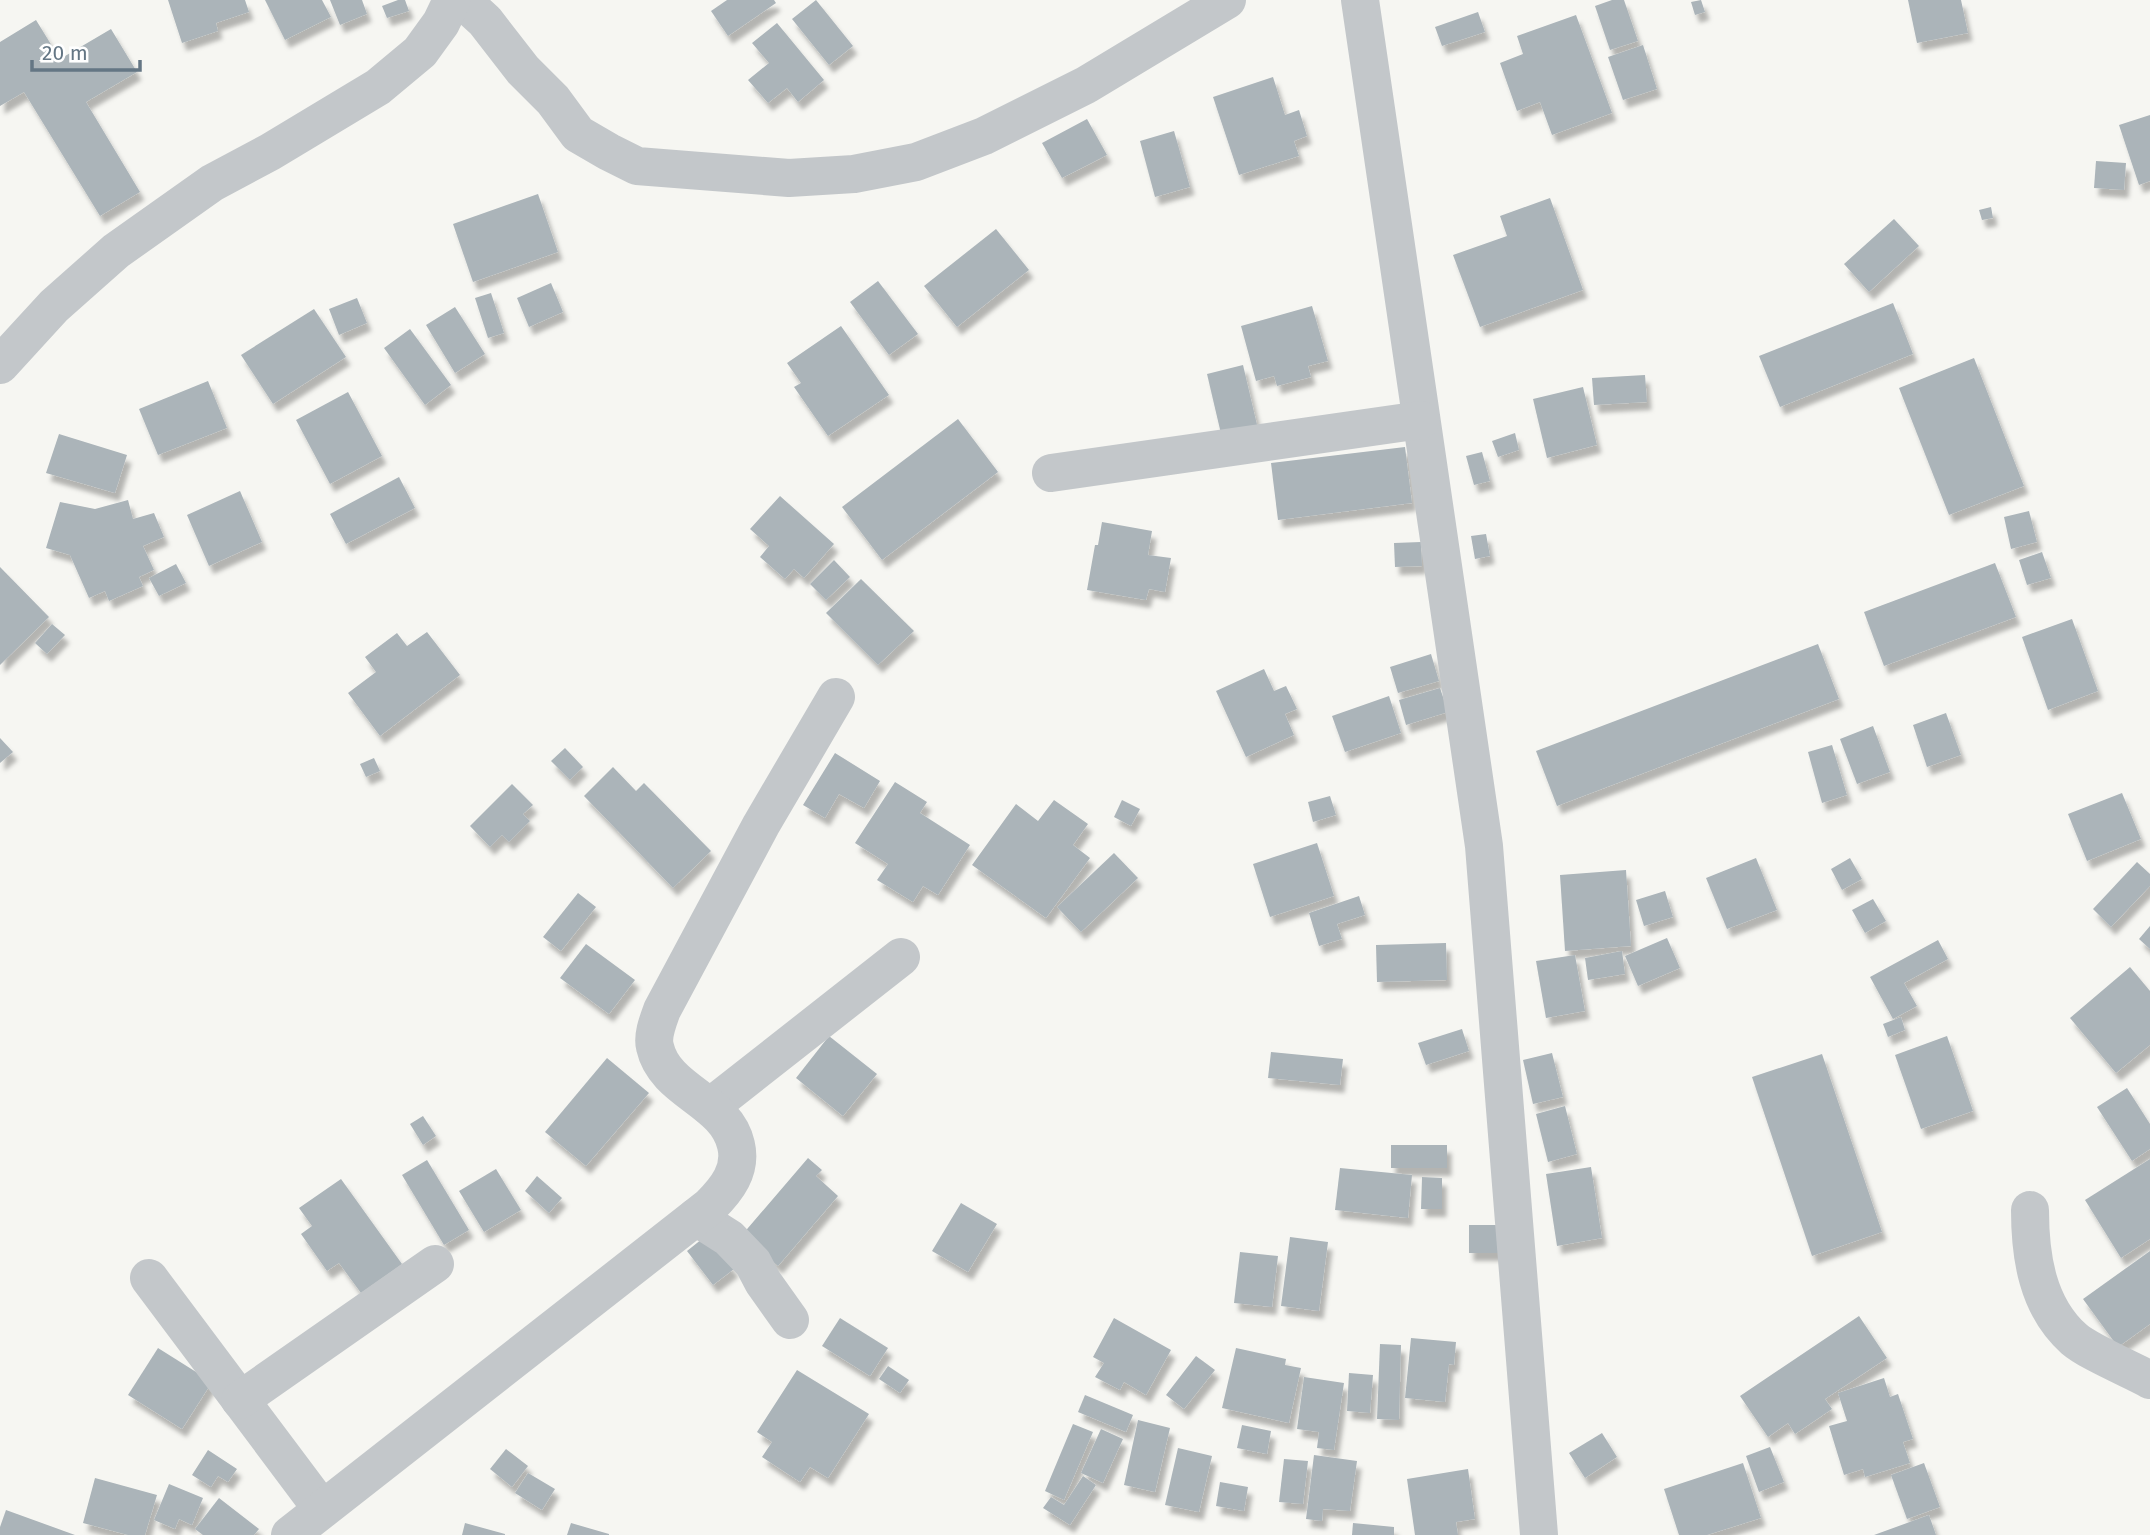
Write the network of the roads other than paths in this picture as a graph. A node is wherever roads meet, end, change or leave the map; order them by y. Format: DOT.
graph roads {
  1 [pos="452,0"];
  2 [pos="462,0"];
  3 [pos="1227,0"];
  4 [pos="1360,0"];
  5 [pos="0,365"];
  6 [pos="1421,420"];
  7 [pos="1051,473"];
  8 [pos="836,697"];
  9 [pos="901,957"];
  10 [pos="710,1107"];
  11 [pos="2030,1210"];
  12 [pos="696,1217"];
  13 [pos="435,1264"];
  14 [pos="149,1278"];
  15 [pos="790,1320"];
  16 [pos="2150,1380"];
  17 [pos="240,1399"];
  18 [pos="322,1509"];
  19 [pos="290,1535"];
  20 [pos="1539,1535"];
  1 -- 5 [label="street"];
  2 -- 3 [label="street"];
  4 -- 6 [label="street"];
  6 -- 7 [label="street"];
  6 -- 20 [label="street"];
  8 -- 10 [label="street"];
  9 -- 10 [label="street"];
  10 -- 12 [label="street"];
  11 -- 16 [label="street"];
  12 -- 15 [label="street"];
  12 -- 18 [label="street"];
  13 -- 17 [label="street"];
  14 -- 17 [label="street"];
  17 -- 18 [label="street"];
  18 -- 19 [label="street"];
}
